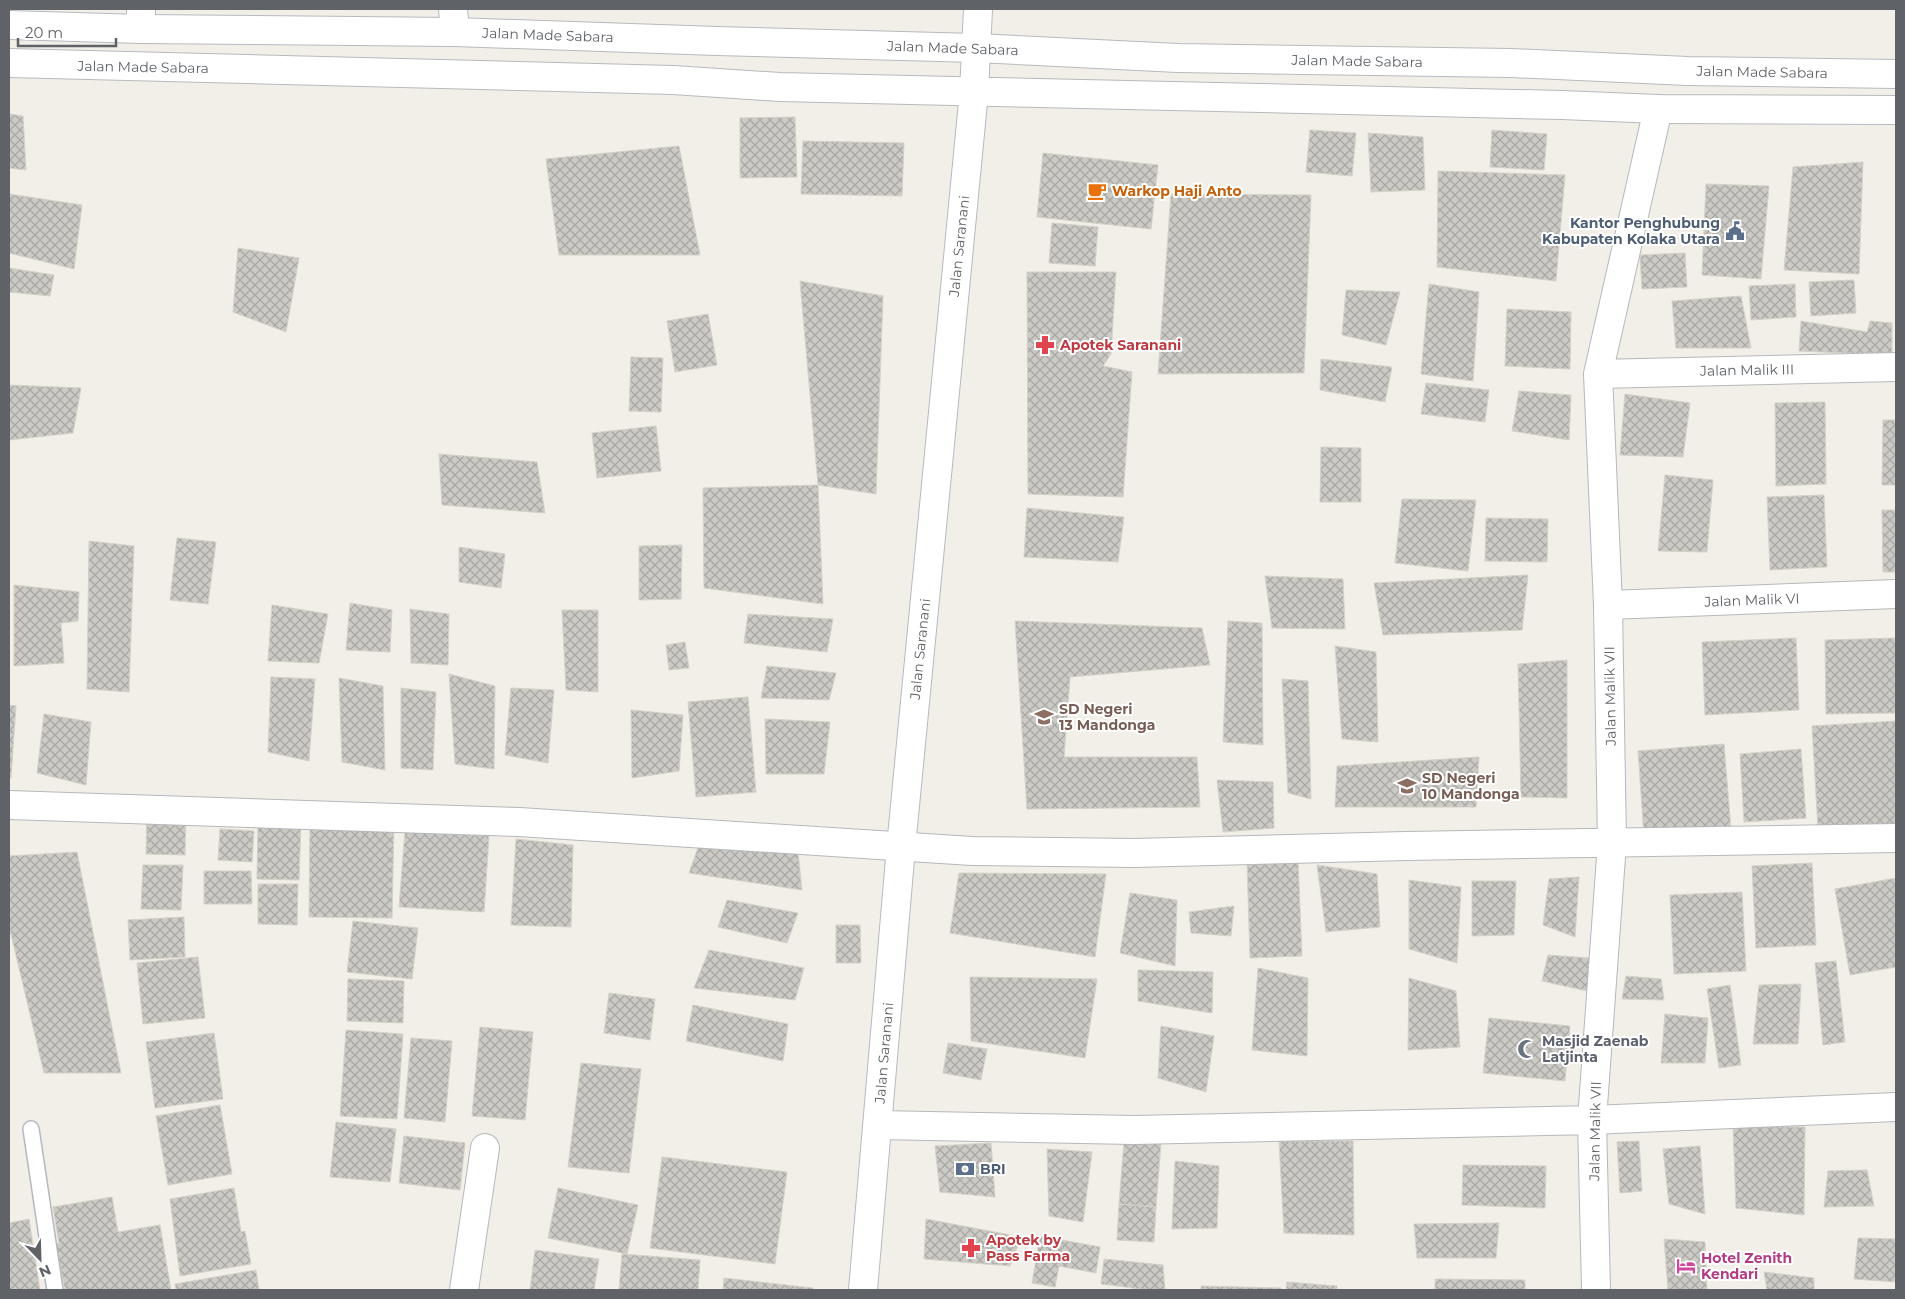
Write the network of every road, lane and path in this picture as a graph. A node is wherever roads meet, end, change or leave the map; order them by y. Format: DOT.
graph roads {
  1 [pos="978,9"];
  2 [pos="141,19"];
  3 [pos="454,20"];
  4 [pos="9,25"];
  5 [pos="976,48"];
  6 [pos="9,64"];
  7 [pos="1896,74"];
  8 [pos="974,92"];
  9 [pos="1658,109"];
  10 [pos="1896,110"];
  11 [pos="1896,367"];
  12 [pos="1598,374"];
  13 [pos="1896,594"];
  14 [pos="1608,605"];
  15 [pos="9,805"];
  16 [pos="1896,838"];
  17 [pos="1612,843"];
  18 [pos="900,847"];
  19 [pos="1896,1107"];
  20 [pos="1592,1120"];
  21 [pos="878,1125"];
  22 [pos="31,1128"];
  23 [pos="485,1148"];
  24 [pos="55,1290"];
  25 [pos="464,1290"];
  26 [pos="863,1290"];
  27 [pos="1596,1290"];
  1 -- 5 [label="street, Jalan Saranani"];
  2 -- 3 [label="street, Jalan Made Sabara"];
  2 -- 4 [label="street, Jalan Made Sabara"];
  3 -- 5 [label="street, Jalan Made Sabara"];
  5 -- 7 [label="street, Jalan Made Sabara"];
  5 -- 8 [label="street, Jalan Saranani"];
  6 -- 8 [label="street, Jalan Made Sabara"];
  8 -- 9 [label="street, Jalan Made Sabara"];
  8 -- 18 [label="street, Jalan Saranani"];
  9 -- 10 [label="street, Jalan Made Sabara"];
  9 -- 12 [label="street, Jalan Malik VII"];
  11 -- 12 [label="street, Jalan Malik III"];
  12 -- 14 [label="street, Jalan Malik VII"];
  13 -- 14 [label="street, Jalan Malik VI"];
  14 -- 17 [label="street, Jalan Malik VII"];
  15 -- 18 [label="street"];
  16 -- 17 [label="street"];
  17 -- 18 [label="street"];
  17 -- 20 [label="street, Jalan Malik VII"];
  18 -- 21 [label="street, Jalan Saranani"];
  19 -- 20 [label="street"];
  20 -- 21 [label="street"];
  20 -- 27 [label="street, Jalan Malik VII"];
  21 -- 26 [label="street, Jalan Saranani"];
  22 -- 24 [label="lane"];
  23 -- 25 [label="street"];
}
